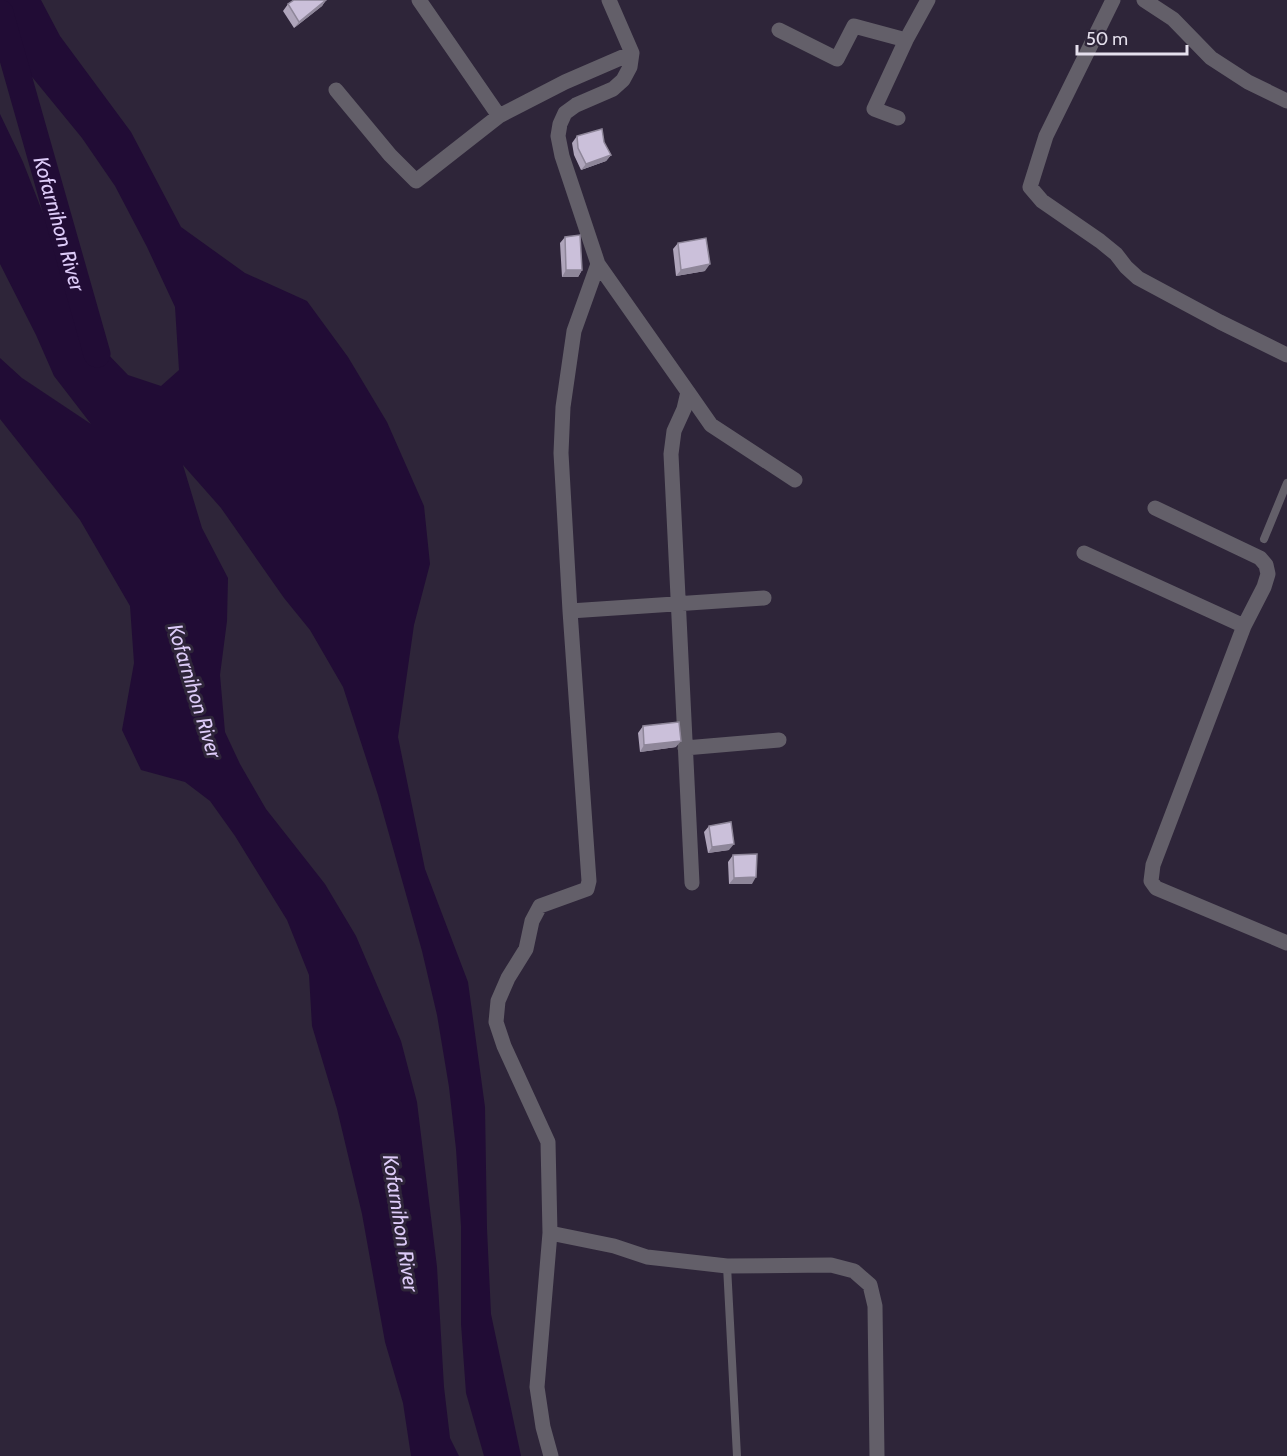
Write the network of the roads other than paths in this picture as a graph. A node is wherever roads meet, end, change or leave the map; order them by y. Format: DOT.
graph roads {
  1 [pos="418,0"];
  2 [pos="928,0"];
  3 [pos="1113,0"];
  4 [pos="1144,0"];
  5 [pos="612,1"];
  6 [pos="779,30"];
  7 [pos="906,40"];
  8 [pos="632,53"];
  9 [pos="336,90"];
  10 [pos="1287,102"];
  11 [pos="500,116"];
  12 [pos="898,118"];
  13 [pos="598,264"];
  14 [pos="1287,355"];
  15 [pos="688,392"];
  16 [pos="795,480"];
  17 [pos="1287,483"];
  18 [pos="1155,508"];
  19 [pos="1264,538"];
  20 [pos="1084,553"];
  21 [pos="764,598"];
  22 [pos="678,605"];
  23 [pos="570,611"];
  24 [pos="1244,626"];
  25 [pos="779,740"];
  26 [pos="685,748"];
  27 [pos="692,883"];
  28 [pos="1287,943"];
  29 [pos="549,1233"];
  30 [pos="727,1266"];
  31 [pos="551,1456"];
  32 [pos="737,1456"];
  33 [pos="878,1456"];
  1 -- 11 [label="street"];
  2 -- 7 [label="street"];
  3 -- 14 [label="street"];
  4 -- 10 [label="street"];
  5 -- 8 [label="street"];
  6 -- 7 [label="street"];
  7 -- 12 [label="street"];
  8 -- 11 [label="street"];
  8 -- 13 [label="street"];
  9 -- 11 [label="street"];
  13 -- 15 [label="street"];
  13 -- 23 [label="street"];
  15 -- 16 [label="street"];
  15 -- 22 [label="street"];
  17 -- 19 [label="lane"];
  18 -- 24 [label="street"];
  20 -- 24 [label="street"];
  21 -- 22 [label="street"];
  22 -- 23 [label="street"];
  22 -- 26 [label="street"];
  23 -- 29 [label="street"];
  24 -- 28 [label="street"];
  25 -- 26 [label="street"];
  26 -- 27 [label="street"];
  29 -- 30 [label="street"];
  29 -- 31 [label="street"];
  30 -- 32 [label="lane"];
  30 -- 33 [label="street"];
}
